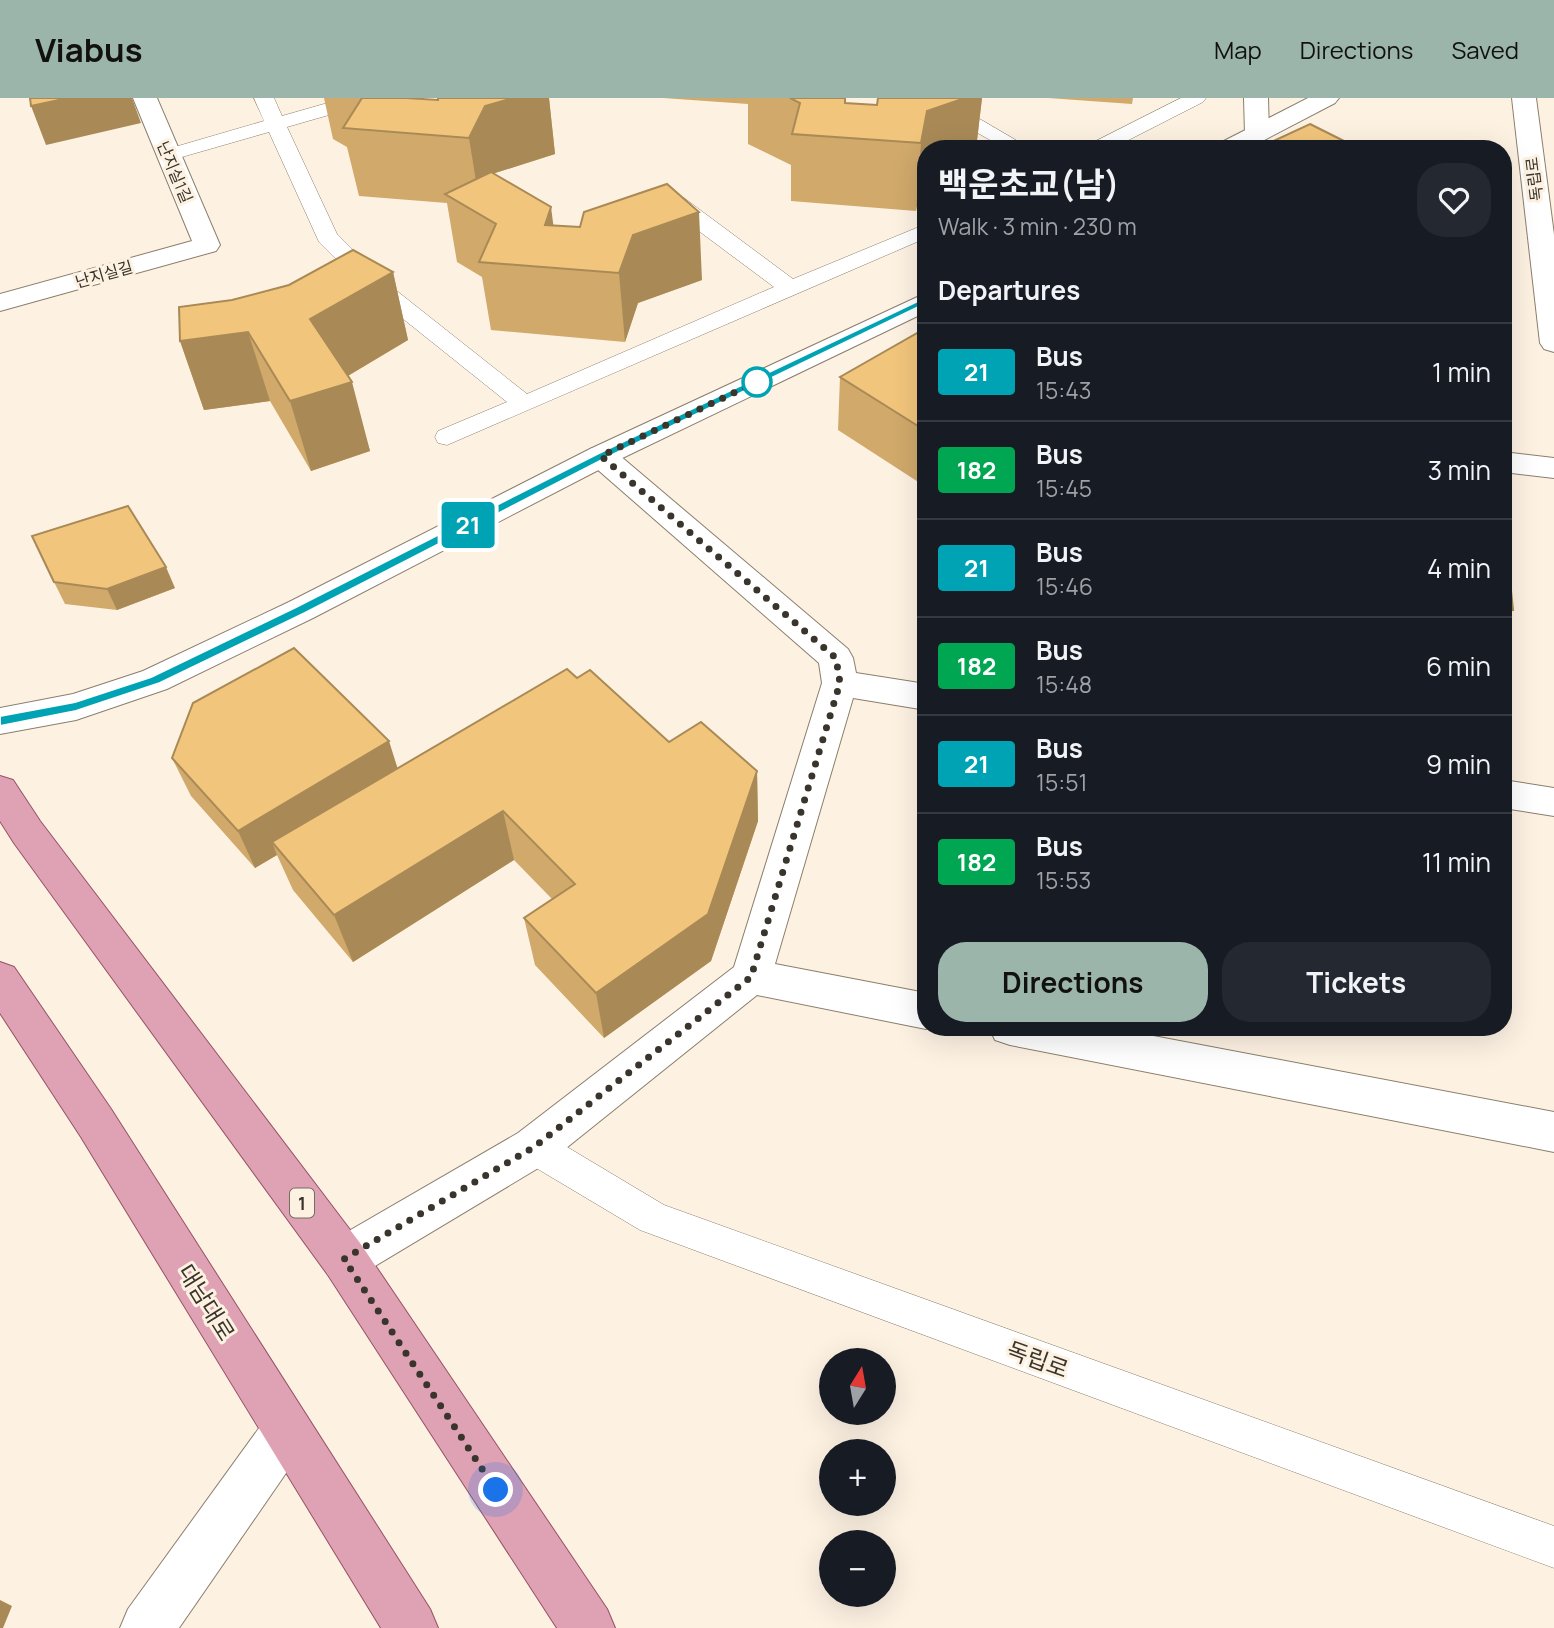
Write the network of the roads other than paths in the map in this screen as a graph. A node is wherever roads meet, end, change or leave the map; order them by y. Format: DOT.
graph roads {
  1 [pos="145,98"];
  2 [pos="264,98"];
  3 [pos="367,98"];
  4 [pos="930,98"];
  5 [pos="1196,98"];
  6 [pos="1256,98"];
  7 [pos="1327,98"];
  8 [pos="1520,100"];
  9 [pos="276,125"];
  10 [pos="1256,134"];
  11 [pos="1005,140"];
  12 [pos="1114,140"];
  13 [pos="1244,140"];
  14 [pos="168,155"];
  15 [pos="649,205"];
  16 [pos="917,234"];
  17 [pos="207,245"];
  18 [pos="375,285"];
  19 [pos="791,289"];
  20 [pos="348,293"];
  21 [pos="0,303"];
  22 [pos="917,305"];
  23 [pos="1554,343"];
  24 [pos="524,404"];
  25 [pos="447,437"];
  26 [pos="601,456"];
  27 [pos="1512,463"];
  28 [pos="1554,468"];
  29 [pos="840,683"];
  30 [pos="917,696"];
  31 [pos="0,721"];
  32 [pos="0,790"];
  33 [pos="1512,795"];
  34 [pos="1554,802"];
  35 [pos="751,977"];
  36 [pos="0,979"];
  37 [pos="917,1009"];
  38 [pos="1057,1036"];
  39 [pos="1554,1132"];
  40 [pos="534,1147"];
  41 [pos="344,1259"];
  42 [pos="287,1430"];
  43 [pos="1554,1546"];
  44 [pos="147,1628"];
  45 [pos="411,1628"];
  46 [pos="588,1628"];
  1 -- 14 [label="street, 난지실1길"];
  2 -- 9 [label="lane"];
  3 -- 9 [label="lane"];
  4 -- 11 [label="lane"];
  5 -- 12 [label="lane"];
  6 -- 10 [label="street"];
  7 -- 10 [label="street"];
  8 -- 23 [label="street, 독립로"];
  9 -- 14 [label="lane"];
  9 -- 18 [label="lane"];
  10 -- 13 [label="street"];
  14 -- 17 [label="street, 난지실1길"];
  15 -- 19 [label="lane"];
  16 -- 19 [label="lane"];
  17 -- 21 [label="street, 난지실길"];
  18 -- 20 [label="lane"];
  18 -- 24 [label="lane"];
  19 -- 24 [label="lane"];
  22 -- 26 [label="street"];
  24 -- 25 [label="lane"];
  26 -- 29 [label="street"];
  26 -- 31 [label="street"];
  27 -- 28 [label="street"];
  29 -- 30 [label="street"];
  29 -- 35 [label="street"];
  32 -- 41 [label="main road, 1"];
  33 -- 34 [label="street"];
  35 -- 37 [label="street"];
  35 -- 40 [label="street"];
  36 -- 42 [label="main road, 대남대로"];
  38 -- 39 [label="street"];
  40 -- 41 [label="street"];
  40 -- 43 [label="lane, 독립로"];
  41 -- 46 [label="main road, 1"];
  42 -- 44 [label="street"];
  42 -- 45 [label="main road, 대남대로"];
}
